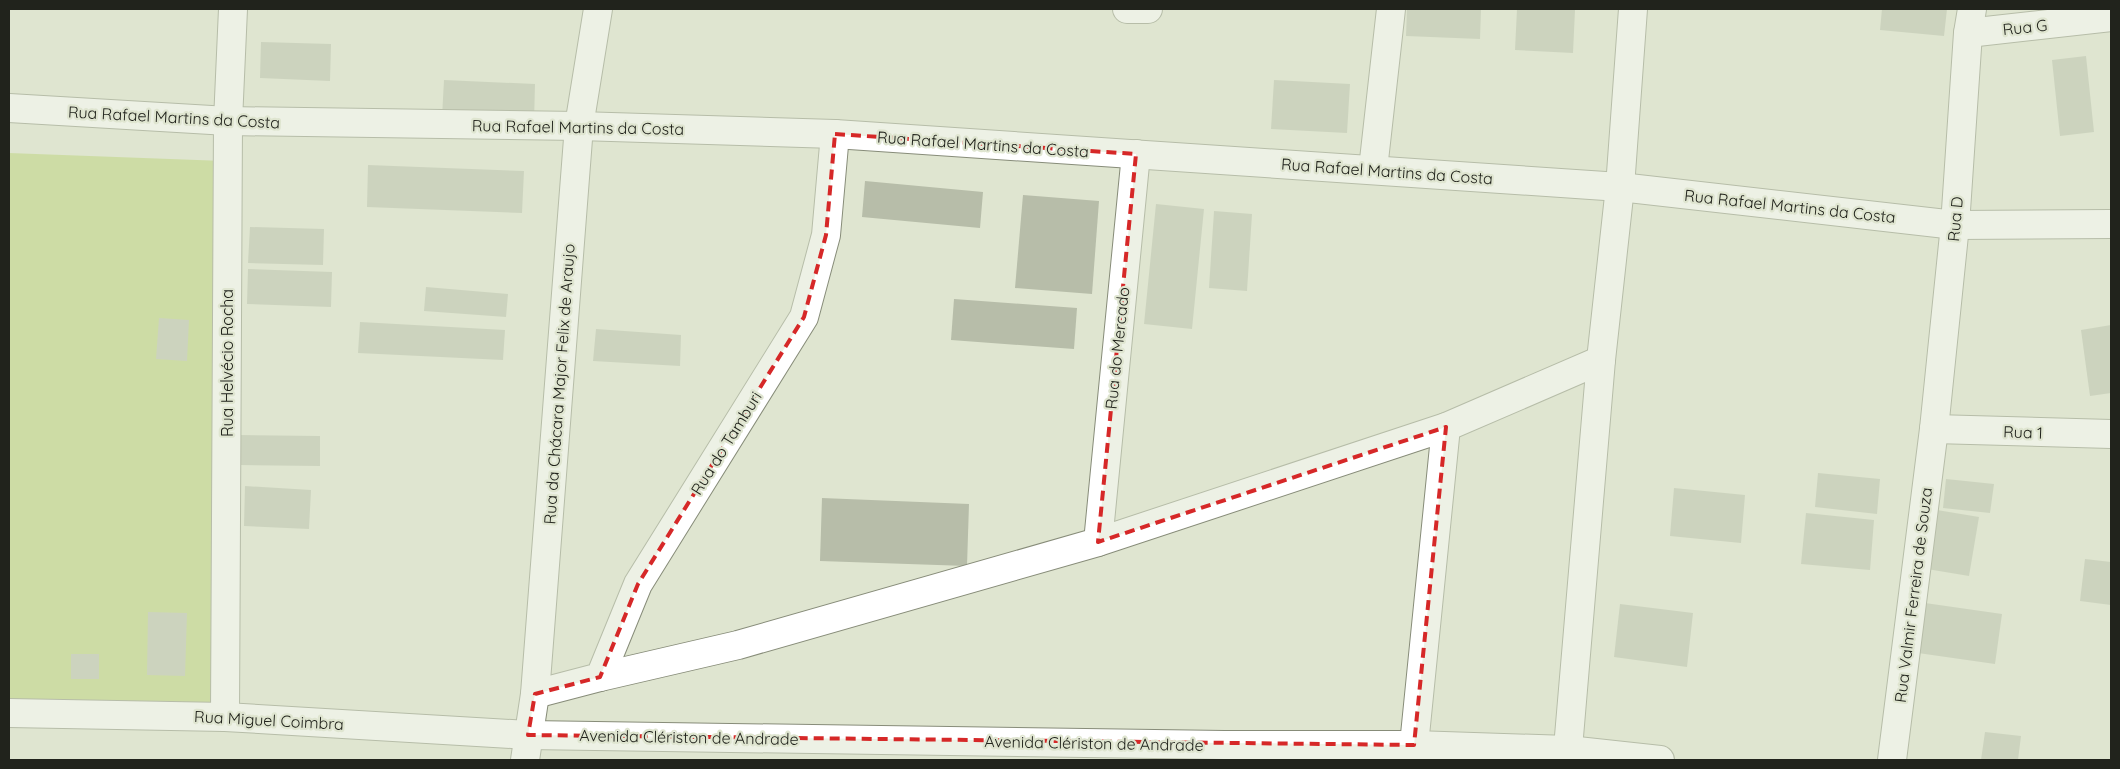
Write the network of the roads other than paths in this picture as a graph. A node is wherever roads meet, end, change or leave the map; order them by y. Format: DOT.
graph roads {
  1 [pos="233,9"];
  2 [pos="598,9"];
  3 [pos="1127,9"];
  4 [pos="1148,9"];
  5 [pos="1391,9"];
  6 [pos="1633,9"];
  7 [pos="2111,17"];
  8 [pos="1970,21"];
  9 [pos="9,108"];
  10 [pos="228,121"];
  11 [pos="579,126"];
  12 [pos="835,134"];
  13 [pos="1136,154"];
  14 [pos="1374,169"];
  15 [pos="1620,187"];
  16 [pos="1954,224"];
  17 [pos="2111,224"];
  18 [pos="1600,360"];
  19 [pos="1446,427"];
  20 [pos="1934,429"];
  21 [pos="2111,434"];
  22 [pos="1098,542"];
  23 [pos="600,677"];
  24 [pos="535,694"];
  25 [pos="9,713"];
  26 [pos="225,717"];
  27 [pos="1414,744"];
  28 [pos="527,748"];
  29 [pos="871,750"];
  30 [pos="1223,753"];
  31 [pos="1568,755"];
  32 [pos="1660,760"];
  33 [pos="1892,760"];
  1 -- 10 [label="street, Rua Helvécio Rocha"];
  2 -- 11 [label="street, Rua da Chácara Major Felix de Araujo"];
  3 -- 4 [label="street"];
  5 -- 14 [label="street"];
  6 -- 15 [label="street"];
  7 -- 8 [label="street, Rua G"];
  8 -- 16 [label="street, Rua D"];
  9 -- 10 [label="street, Rua Rafael Martins da Costa"];
  10 -- 11 [label="street, Rua Rafael Martins da Costa"];
  10 -- 26 [label="street, Rua Helvécio Rocha"];
  11 -- 12 [label="street, Rua Rafael Martins da Costa"];
  11 -- 24 [label="street, Rua da Chácara Major Felix de Araujo"];
  12 -- 13 [label="street, Rua Rafael Martins da Costa"];
  12 -- 23 [label="street, Rua do Tamburi"];
  13 -- 14 [label="street, Rua Rafael Martins da Costa"];
  13 -- 22 [label="street, Rua do Mercado"];
  14 -- 15 [label="street, Rua Rafael Martins da Costa"];
  15 -- 16 [label="street, Rua Rafael Martins da Costa"];
  15 -- 18 [label="street"];
  16 -- 17 [label="street, Rua Rafael Martins da Costa"];
  16 -- 20 [label="street, Rua D"];
  18 -- 19 [label="street"];
  18 -- 31 [label="street"];
  19 -- 22 [label="street"];
  19 -- 27 [label="street"];
  20 -- 21 [label="street, Rua 1"];
  20 -- 33 [label="street, Rua Valmir Ferreira de Souza"];
  22 -- 23 [label="street"];
  23 -- 24 [label="street"];
  24 -- 28 [label="street, Rua da Chácara Major Felix de Araujo"];
  25 -- 26 [label="street, Rua Miguel Coimbra"];
  26 -- 28 [label="street, Rua Miguel Coimbra"];
  27 -- 30 [label="street, Avenida Clériston de Andrade"];
  27 -- 31 [label="street, Avenida Clériston de Andrade"];
  28 -- 29 [label="street, Avenida Clériston de Andrade"];
  29 -- 30 [label="street, Avenida Clériston de Andrade"];
  31 -- 32 [label="street, Avenida Clériston de Andrade"];
}
